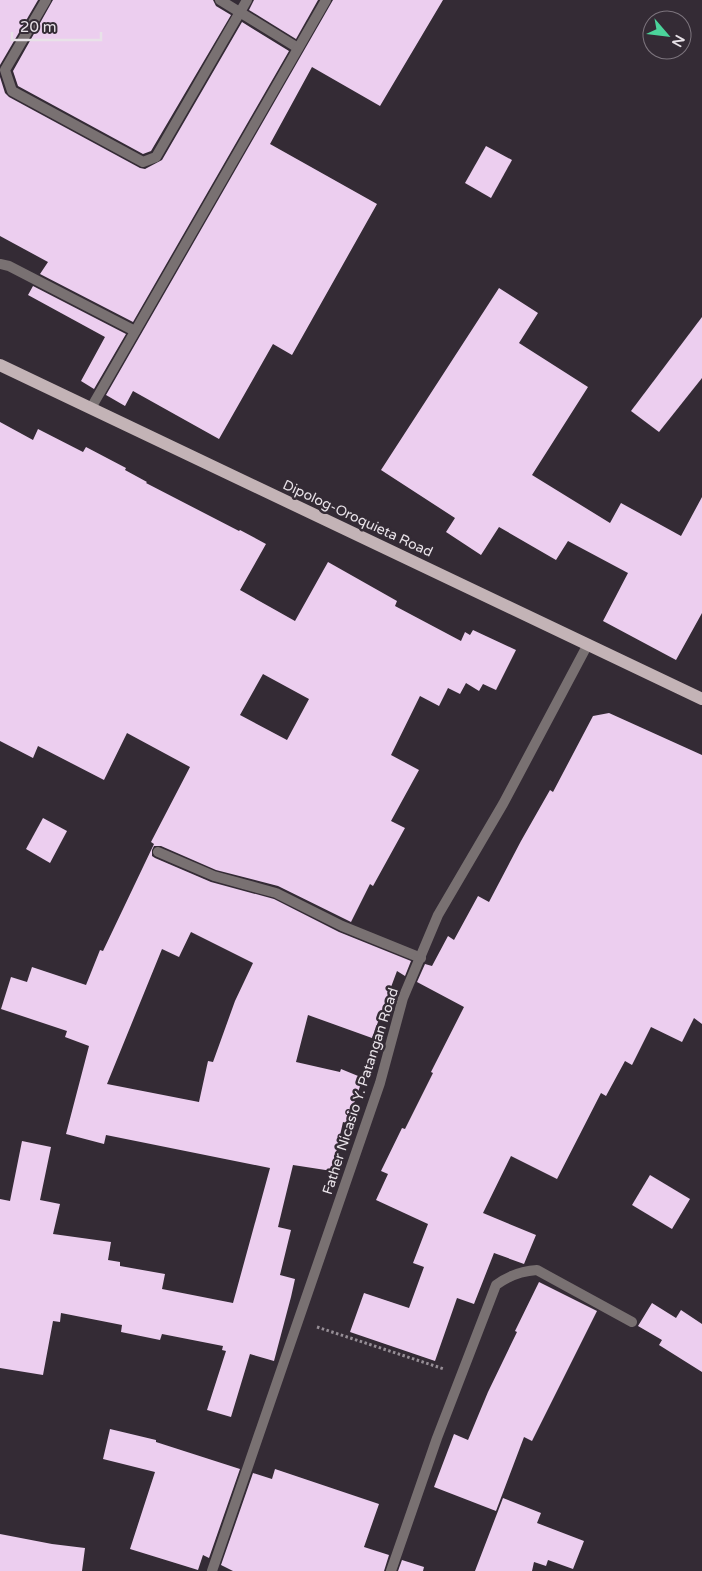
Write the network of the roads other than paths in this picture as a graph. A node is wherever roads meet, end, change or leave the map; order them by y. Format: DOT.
graph roads {
  1 [pos="46,0"];
  2 [pos="220,0"];
  3 [pos="247,0"];
  4 [pos="326,0"];
  5 [pos="240,12"];
  6 [pos="298,48"];
  7 [pos="0,264"];
  8 [pos="135,331"];
  9 [pos="0,365"];
  10 [pos="91,408"];
  11 [pos="588,644"];
  12 [pos="702,699"];
  13 [pos="158,852"];
  14 [pos="420,958"];
  15 [pos="632,1322"];
  16 [pos="212,1571"];
  17 [pos="391,1571"];
  1 -- 5 [label="street"];
  2 -- 5 [label="street"];
  3 -- 5 [label="street"];
  4 -- 6 [label="street"];
  5 -- 6 [label="street"];
  6 -- 8 [label="street"];
  7 -- 8 [label="street"];
  8 -- 10 [label="street"];
  9 -- 10 [label="main road, Dipolog-Oroquieta Road"];
  10 -- 11 [label="main road, Dipolog-Oroquieta Road"];
  11 -- 12 [label="main road, Dipolog-Oroquieta Road"];
  11 -- 14 [label="street, Father Nicasio Y. Patangan Road"];
  13 -- 14 [label="street"];
  14 -- 16 [label="street, Father Nicasio Y. Patangan Road"];
  15 -- 17 [label="street"];
}
